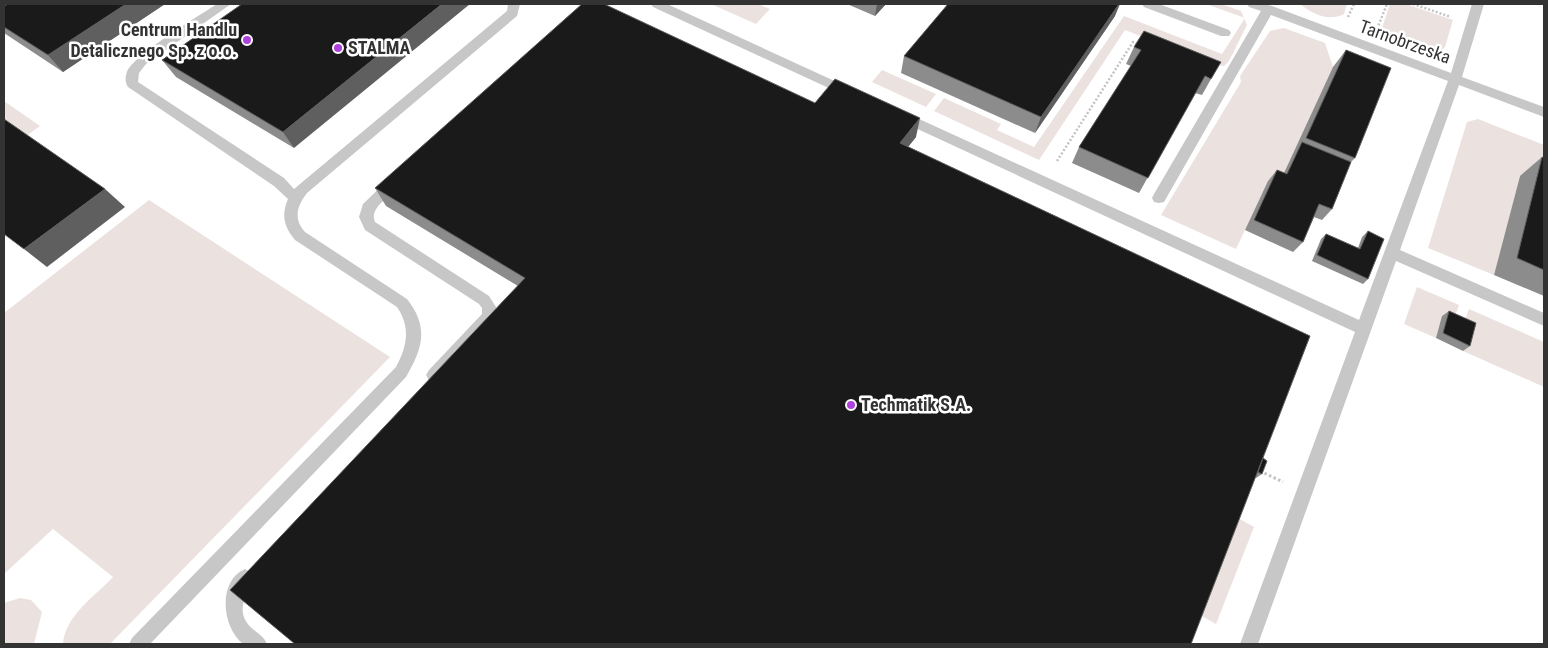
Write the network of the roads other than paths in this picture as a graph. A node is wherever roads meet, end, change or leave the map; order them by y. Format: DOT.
graph roads {
  1 [pos="226,4"];
  2 [pos="514,4"];
  3 [pos="657,4"];
  4 [pos="1148,4"];
  5 [pos="1253,4"];
  6 [pos="1478,4"];
  7 [pos="1268,9"];
  8 [pos="1225,33"];
  9 [pos="1455,79"];
  10 [pos="857,96"];
  11 [pos="893,112"];
  12 [pos="1544,112"];
  13 [pos="405,173"];
  14 [pos="295,198"];
  15 [pos="1159,198"];
  16 [pos="1393,253"];
  17 [pos="1544,320"];
  18 [pos="1365,330"];
  19 [pos="422,388"];
  20 [pos="255,568"];
  21 [pos="138,644"];
  22 [pos="258,644"];
  23 [pos="1249,644"];
  1 -- 14 [label="lane"];
  2 -- 14 [label="lane"];
  3 -- 10 [label="lane"];
  4 -- 8 [label="lane"];
  5 -- 7 [label="lane, Tarnobrzeska"];
  6 -- 9 [label="lane"];
  7 -- 9 [label="lane, Tarnobrzeska"];
  7 -- 15 [label="lane"];
  9 -- 12 [label="lane, Tarnobrzeska"];
  9 -- 16 [label="lane"];
  11 -- 18 [label="lane"];
  13 -- 19 [label="lane"];
  14 -- 21 [label="lane"];
  16 -- 17 [label="lane"];
  16 -- 18 [label="lane"];
  18 -- 23 [label="lane"];
  20 -- 22 [label="lane"];
}
